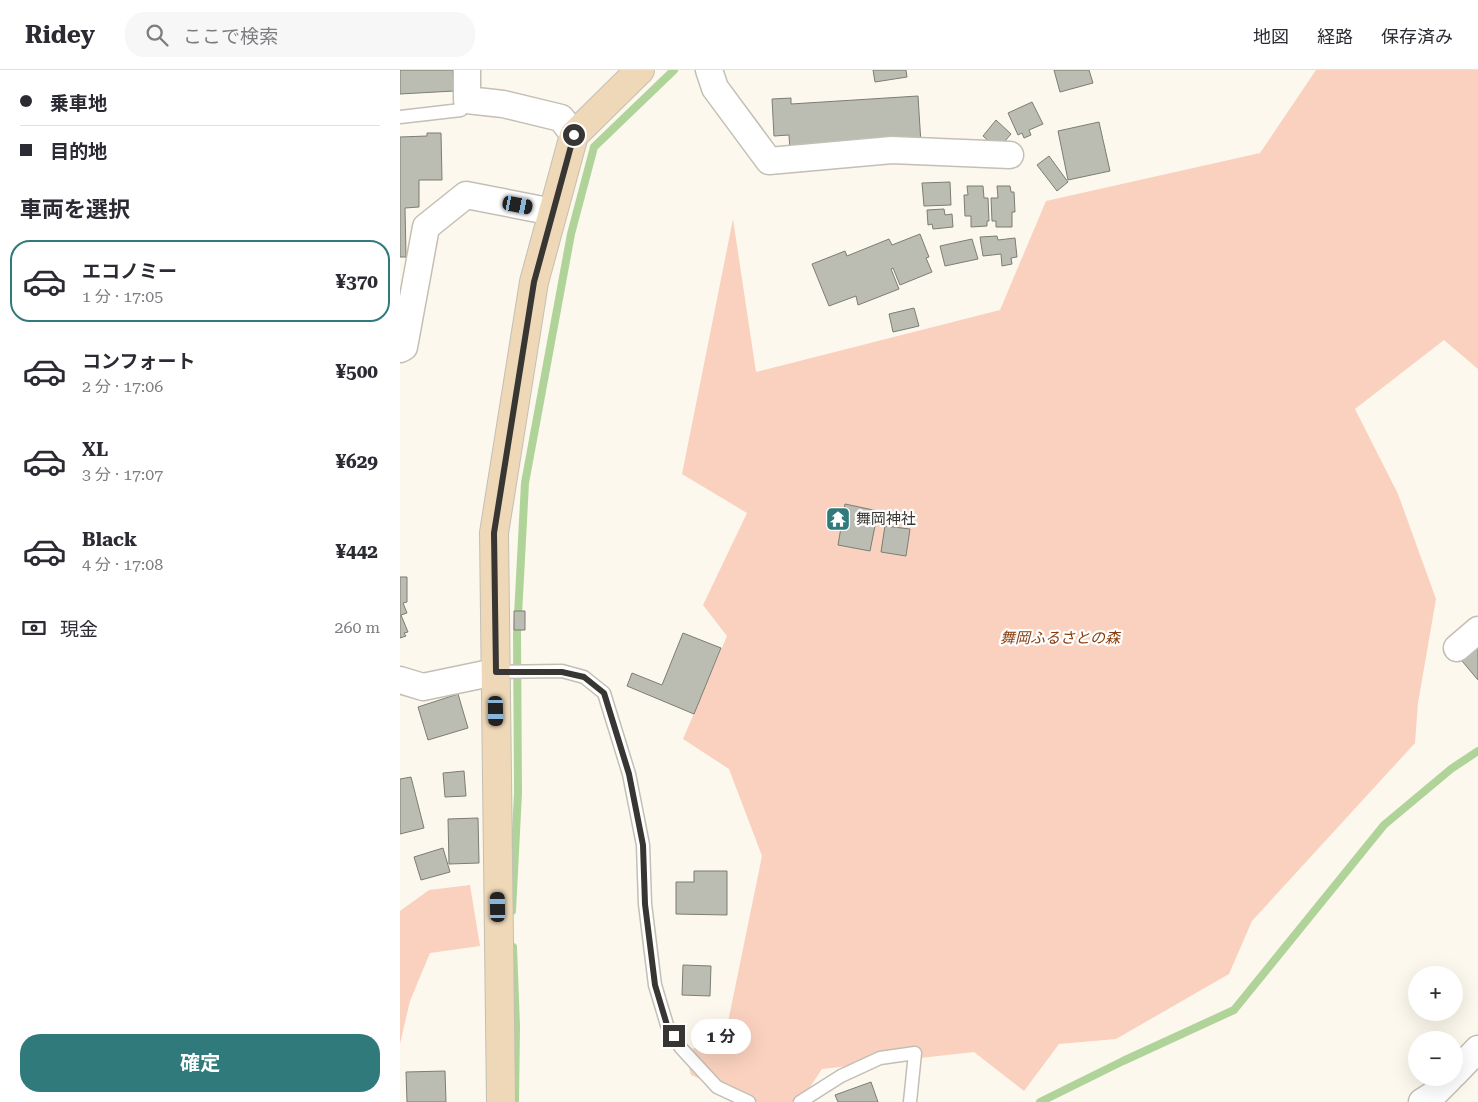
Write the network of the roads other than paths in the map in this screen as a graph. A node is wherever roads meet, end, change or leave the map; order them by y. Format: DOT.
graph roads {
  1 [pos="468,70"];
  2 [pos="640,70"];
  3 [pos="709,70"];
  4 [pos="467,100"];
  5 [pos="400,117"];
  6 [pos="574,135"];
  7 [pos="1010,155"];
  8 [pos="553,212"];
  9 [pos="400,349"];
  10 [pos="1478,630"];
  11 [pos="1457,648"];
  12 [pos="498,672"];
  13 [pos="400,680"];
  14 [pos="1478,1049"];
  15 [pos="1463,1065"];
  16 [pos="1442,1086"];
  17 [pos="501,1102"];
  18 [pos="749,1102"];
  19 [pos="800,1102"];
  20 [pos="910,1102"];
  21 [pos="1422,1102"];
  1 -- 4 [label="street"];
  2 -- 6 [label="street"];
  3 -- 7 [label="street"];
  4 -- 5 [label="lane"];
  4 -- 6 [label="street"];
  6 -- 8 [label="street"];
  8 -- 9 [label="street"];
  8 -- 12 [label="street"];
  10 -- 11 [label="street"];
  12 -- 13 [label="street"];
  12 -- 17 [label="street"];
  12 -- 18 [label="lane"];
  14 -- 15 [label="street"];
  16 -- 21 [label="street"];
  19 -- 20 [label="lane"];
}
